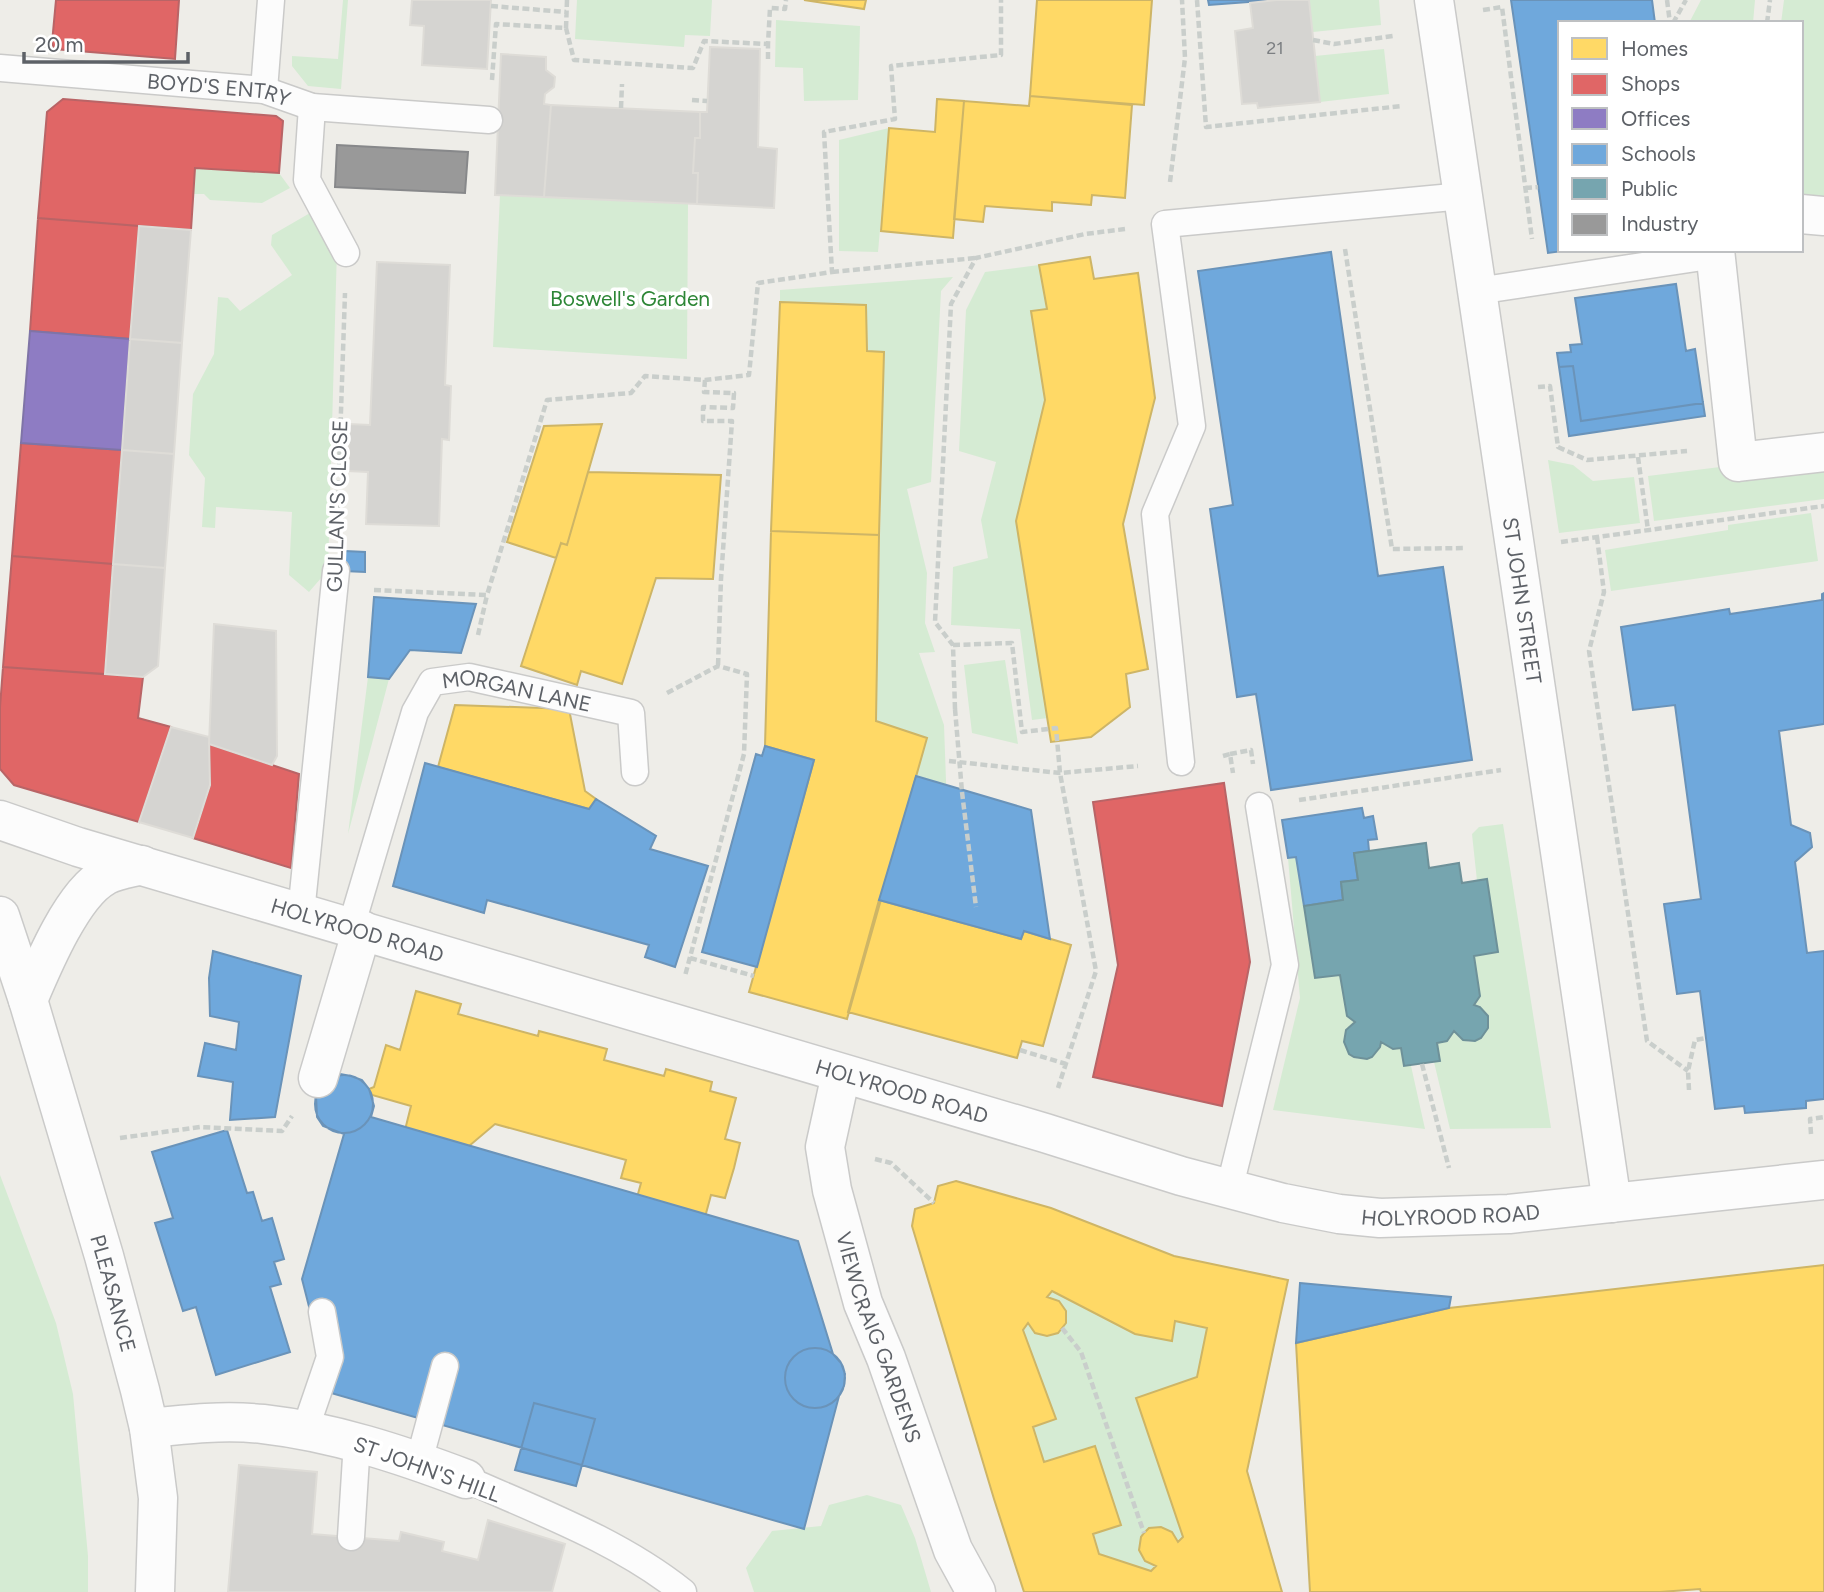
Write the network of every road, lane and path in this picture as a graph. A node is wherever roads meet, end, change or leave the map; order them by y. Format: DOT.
graph roads {
  1 [pos="271,0"];
  2 [pos="567,0"];
  3 [pos="786,0"];
  4 [pos="1001,0"];
  5 [pos="1182,0"];
  6 [pos="1197,0"];
  7 [pos="1667,0"];
  8 [pos="1686,0"];
  9 [pos="1770,0"];
  10 [pos="491,6"];
  11 [pos="566,12"];
  12 [pos="1436,16"];
  13 [pos="1672,21"];
  14 [pos="1673,21"];
  15 [pos="1767,21"];
  16 [pos="566,29"];
  17 [pos="1313,40"];
  18 [pos="768,44"];
  19 [pos="768,59"];
  20 [pos="0,68"];
  21 [pos="622,84"];
  22 [pos="264,90"];
  23 [pos="692,100"];
  24 [pos="1449,100"];
  25 [pos="707,101"];
  26 [pos="312,107"];
  27 [pos="621,108"];
  28 [pos="489,120"];
  29 [pos="1538,187"];
  30 [pos="1525,188"];
  31 [pos="1463,196"];
  32 [pos="1339,207"];
  33 [pos="1803,214"];
  34 [pos="1824,216"];
  35 [pos="1165,224"];
  36 [pos="1085,234"];
  37 [pos="346,253"];
  38 [pos="1716,253"];
  39 [pos="976,258"];
  40 [pos="832,272"];
  41 [pos="1538,282"];
  42 [pos="1477,291"];
  43 [pos="705,380"];
  44 [pos="1492,392"];
  45 [pos="1736,445"];
  46 [pos="1824,452"];
  47 [pos="1638,457"];
  48 [pos="1824,506"];
  49 [pos="509,521"];
  50 [pos="1648,530"];
  51 [pos="1597,537"];
  52 [pos="1561,542"];
  53 [pos="1515,548"];
  54 [pos="336,571"];
  55 [pos="953,645"];
  56 [pos="718,666"];
  57 [pos="631,713"];
  58 [pos="1230,754"];
  59 [pos="949,761"];
  60 [pos="1181,762"];
  61 [pos="1547,763"];
  62 [pos="635,772"];
  63 [pos="1060,773"];
  64 [pos="1235,781"];
  65 [pos="1259,806"];
  66 [pos="0,820"];
  67 [pos="142,865"];
  68 [pos="976,907"];
  69 [pos="301,913"];
  70 [pos="0,916"];
  71 [pos="357,929"];
  72 [pos="690,958"];
  73 [pos="754,976"];
  74 [pos="28,1000"];
  75 [pos="672,1024"];
  76 [pos="1706,1038"];
  77 [pos="1020,1051"];
  78 [pos="1070,1052"];
  79 [pos="1066,1064"];
  80 [pos="1422,1064"];
  81 [pos="1688,1070"];
  82 [pos="841,1074"];
  83 [pos="318,1078"];
  84 [pos="1689,1090"];
  85 [pos="282,1131"];
  86 [pos="70,1145"];
  87 [pos="825,1147"];
  88 [pos="1824,1180"];
  89 [pos="1229,1189"];
  90 [pos="934,1203"];
  91 [pos="1612,1203"];
  92 [pos="1464,1216"];
  93 [pos="323,1312"];
  94 [pos="1062,1328"];
  95 [pos="445,1366"];
  96 [pos="149,1428"];
  97 [pos="305,1430"];
  98 [pos="357,1442"];
  99 [pos="419,1461"];
  100 [pos="466,1479"];
  101 [pos="1144,1533"];
  102 [pos="351,1537"];
  103 [pos="155,1592"];
  104 [pos="683,1592"];
  105 [pos="976,1592"];
  1 -- 22 [label="lane"];
  2 -- 11 [label="path"];
  3 -- 18 [label="path"];
  4 -- 40 [label="path"];
  5 -- 35 [label="path"];
  6 -- 24 [label="path"];
  7 -- 13 [label="path"];
  8 -- 14 [label="path"];
  9 -- 15 [label="path"];
  10 -- 11 [label="path"];
  11 -- 16 [label="path"];
  12 -- 17 [label="path"];
  12 -- 24 [label="street, ST JOHN STREET"];
  12 -- 30 [label="path"];
  16 -- 18 [label="path"];
  16 -- 28 [label="path"];
  18 -- 19 [label="path"];
  20 -- 22 [label="lane, BOYD'S ENTRY"];
  21 -- 27 [label="path"];
  22 -- 26 [label="lane, BOYD'S ENTRY"];
  23 -- 25 [label="path"];
  24 -- 31 [label="street, ST JOHN STREET"];
  26 -- 28 [label="lane, BOYD'S ENTRY"];
  26 -- 37 [label="lane"];
  29 -- 30 [label="path"];
  30 -- 41 [label="path"];
  31 -- 32 [label="lane"];
  31 -- 42 [label="street, ST JOHN STREET"];
  32 -- 35 [label="lane"];
  32 -- 53 [label="path"];
  33 -- 34 [label="street"];
  35 -- 60 [label="lane"];
  36 -- 39 [label="path"];
  37 -- 54 [label="path, GULLAN'S CLOSE"];
  38 -- 41 [label="lane"];
  38 -- 45 [label="street"];
  39 -- 40 [label="path"];
  39 -- 55 [label="path"];
  40 -- 43 [label="path"];
  41 -- 42 [label="lane"];
  42 -- 44 [label="street, ST JOHN STREET"];
  43 -- 49 [label="path"];
  43 -- 56 [label="path"];
  44 -- 47 [label="path"];
  44 -- 53 [label="street, ST JOHN STREET"];
  45 -- 46 [label="street"];
  45 -- 47 [label="path"];
  47 -- 50 [label="path"];
  48 -- 50 [label="path"];
  50 -- 51 [label="path"];
  51 -- 52 [label="path"];
  51 -- 81 [label="path"];
  53 -- 61 [label="street, ST JOHN STREET"];
  54 -- 69 [label="lane, GULLAN'S CLOSE"];
  55 -- 63 [label="path"];
  55 -- 68 [label="path, bridge"];
  56 -- 57 [label="path"];
  56 -- 72 [label="path"];
  57 -- 62 [label="lane"];
  57 -- 71 [label="lane, MORGAN LANE"];
  58 -- 60 [label="path"];
  58 -- 64 [label="path"];
  58 -- 65 [label="path"];
  59 -- 63 [label="path"];
  60 -- 63 [label="path"];
  61 -- 65 [label="path"];
  61 -- 91 [label="street, ST JOHN STREET"];
  63 -- 78 [label="path"];
  65 -- 89 [label="lane"];
  66 -- 67 [label="street, HOLYROOD ROAD"];
  67 -- 69 [label="street, HOLYROOD ROAD"];
  67 -- 74 [label="street"];
  69 -- 71 [label="street, HOLYROOD ROAD"];
  70 -- 74 [label="street, PLEASANCE"];
  71 -- 75 [label="street, HOLYROOD ROAD"];
  71 -- 83 [label="street"];
  72 -- 73 [label="path"];
  72 -- 75 [label="path"];
  74 -- 86 [label="street, PLEASANCE"];
  75 -- 82 [label="street, HOLYROOD ROAD"];
  76 -- 81 [label="path"];
  77 -- 79 [label="path"];
  80 -- 92 [label="path"];
  81 -- 84 [label="path"];
  82 -- 87 [label="street, VIEWCRAIG GARDENS"];
  82 -- 89 [label="street, HOLYROOD ROAD"];
  85 -- 86 [label="path"];
  86 -- 96 [label="street, PLEASANCE"];
  87 -- 90 [label="path"];
  87 -- 105 [label="street, VIEWCRAIG GARDENS"];
  88 -- 91 [label="street, HOLYROOD ROAD"];
  89 -- 92 [label="street, HOLYROOD ROAD"];
  91 -- 92 [label="street, HOLYROOD ROAD"];
  93 -- 97 [label="lane"];
  94 -- 101 [label="path"];
  95 -- 99 [label="lane"];
  96 -- 97 [label="street, ST JOHN'S HILL"];
  96 -- 103 [label="street, PLEASANCE"];
  97 -- 98 [label="street, ST JOHN'S HILL"];
  98 -- 99 [label="street, ST JOHN'S HILL"];
  98 -- 102 [label="lane"];
  99 -- 100 [label="street, ST JOHN'S HILL"];
  100 -- 104 [label="lane, ST JOHN'S HILL"];
}
